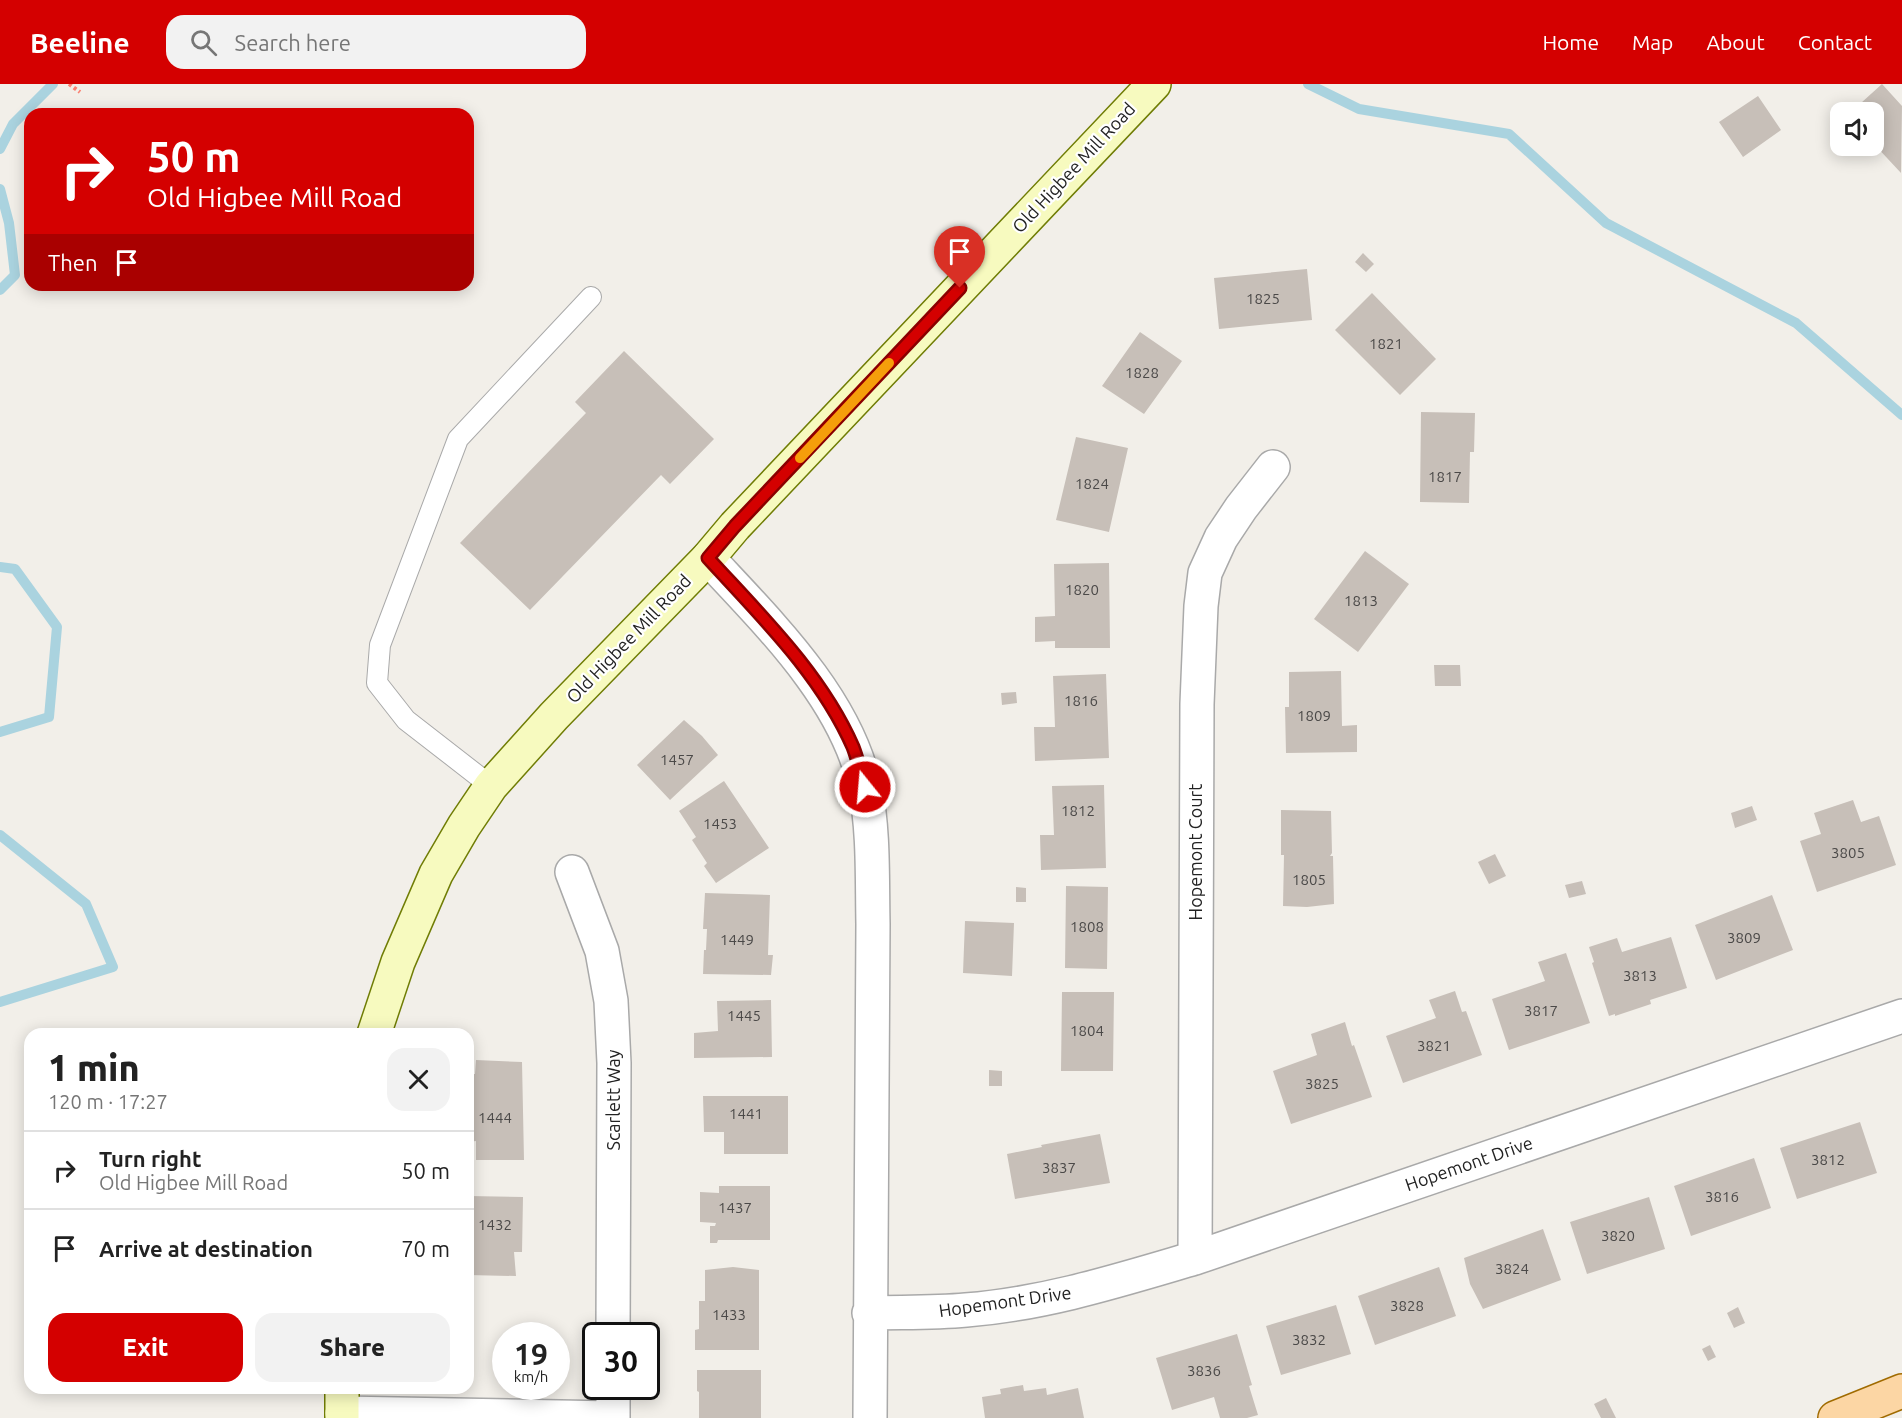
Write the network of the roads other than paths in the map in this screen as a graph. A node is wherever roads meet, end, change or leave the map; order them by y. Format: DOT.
graph roads {
  1 [pos="1154,84"];
  2 [pos="591,297"];
  3 [pos="1273,467"];
  4 [pos="708,558"];
  5 [pos="491,786"];
  6 [pos="572,872"];
  7 [pos="1902,1016"];
  8 [pos="376,1028"];
  9 [pos="1195,1258"];
  10 [pos="869,1313"];
  11 [pos="613,1322"];
  12 [pos="1902,1391"];
  13 [pos="613,1400"];
  14 [pos="342,1406"];
  15 [pos="613,1418"];
  16 [pos="870,1418"];
  17 [pos="1835,1418"];
  1 -- 4 [label="street, Old Higbee Mill Road"];
  2 -- 5 [label="lane"];
  3 -- 9 [label="street, Hopemont Court"];
  4 -- 5 [label="street, Old Higbee Mill Road"];
  4 -- 10 [label="street"];
  5 -- 8 [label="street, Old Higbee Mill Road"];
  6 -- 11 [label="street, Scarlett Way"];
  7 -- 9 [label="street, Hopemont Drive"];
  9 -- 10 [label="street, Hopemont Drive"];
  10 -- 16 [label="street"];
  12 -- 17 [label="main road"];
  13 -- 15 [label="street"];
  14 -- 15 [label="street"];
}
